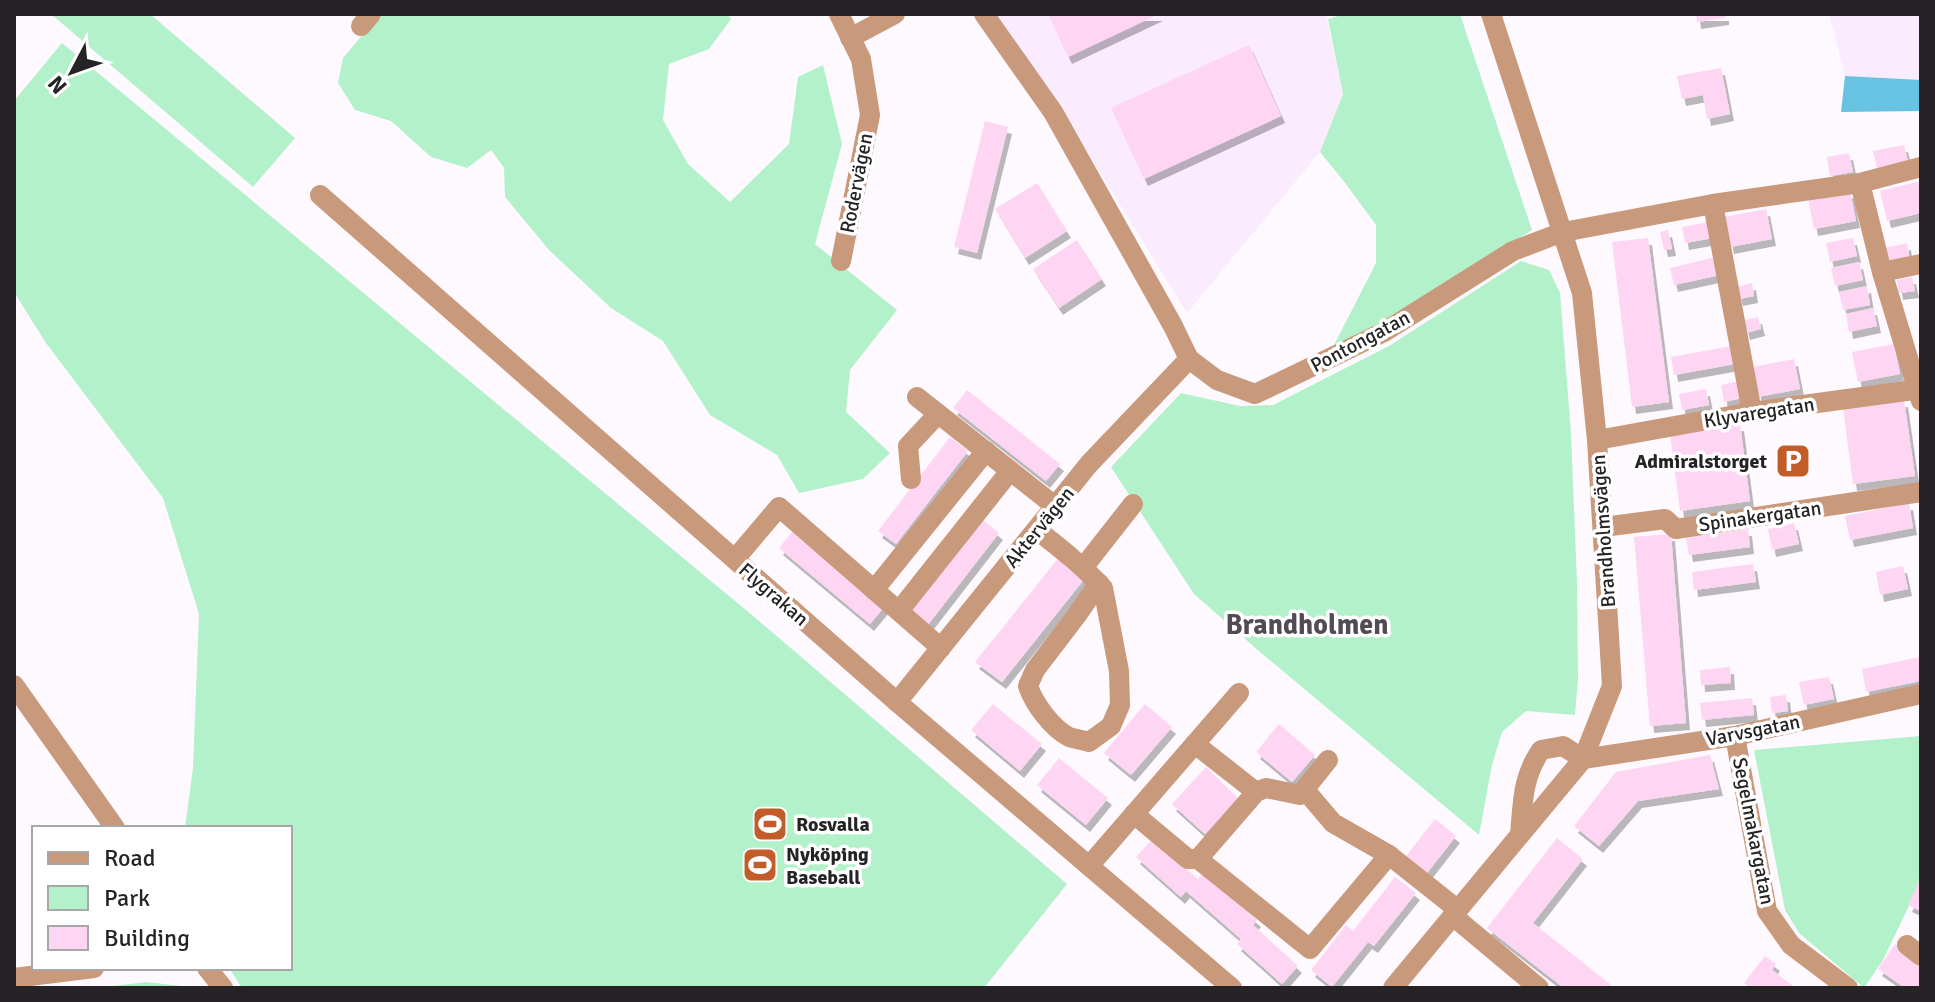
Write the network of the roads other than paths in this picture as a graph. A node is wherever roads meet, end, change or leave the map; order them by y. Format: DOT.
graph roads {
  1 [pos="839,14"];
  2 [pos="895,14"];
  3 [pos="984,14"];
  4 [pos="1491,14"];
  5 [pos="850,38"];
  6 [pos="1921,167"];
  7 [pos="1860,183"];
  8 [pos="320,195"];
  9 [pos="1713,204"];
  10 [pos="1563,232"];
  11 [pos="841,261"];
  12 [pos="1921,264"];
  13 [pos="1882,272"];
  14 [pos="1189,359"];
  15 [pos="1920,393"];
  16 [pos="917,397"];
  17 [pos="1752,412"];
  18 [pos="938,414"];
  19 [pos="1597,440"];
  20 [pos="986,451"];
  21 [pos="1010,471"];
  22 [pos="911,479"];
  23 [pos="1921,492"];
  24 [pos="1921,500"];
  25 [pos="1133,504"];
  26 [pos="1055,506"];
  27 [pos="1603,527"];
  28 [pos="1037,530"];
  29 [pos="735,559"];
  30 [pos="1086,564"];
  31 [pos="1099,583"];
  32 [pos="874,590"];
  33 [pos="899,611"];
  34 [pos="941,648"];
  35 [pos="14,685"];
  36 [pos="1239,693"];
  37 [pos="1921,694"];
  38 [pos="897,702"];
  39 [pos="1735,736"];
  40 [pos="1195,744"];
  41 [pos="1583,759"];
  42 [pos="1328,760"];
  43 [pos="1305,790"];
  44 [pos="1256,792"];
  45 [pos="1134,814"];
  46 [pos="114,826"];
  47 [pos="1520,834"];
  48 [pos="1389,855"];
  49 [pos="1198,859"];
  50 [pos="1089,866"];
  51 [pos="1455,912"];
  52 [pos="78,970"];
  53 [pos="209,970"];
  54 [pos="14,978"];
  55 [pos="1536,987"];
  56 [pos="223,988"];
  57 [pos="1232,988"];
  58 [pos="1393,988"];
  59 [pos="1848,988"];
  1 -- 5 [label="street, Rodervägen"];
  2 -- 5 [label="street"];
  3 -- 14 [label="street, Pontongatan"];
  4 -- 10 [label="street, Brandholmsvägen"];
  5 -- 11 [label="street, Rodervägen"];
  6 -- 7 [label="street, Pontongatan"];
  7 -- 9 [label="street, Pontongatan"];
  7 -- 13 [label="street"];
  8 -- 29 [label="street, Flygrakan"];
  9 -- 10 [label="street, Pontongatan"];
  9 -- 17 [label="street"];
  10 -- 14 [label="street, Pontongatan"];
  10 -- 19 [label="street, Brandholmsvägen"];
  12 -- 13 [label="street"];
  13 -- 15 [label="street"];
  14 -- 26 [label="street, Aktervägen"];
  15 -- 17 [label="street, Klyvaregatan"];
  16 -- 18 [label="street"];
  17 -- 19 [label="street, Klyvaregatan"];
  18 -- 20 [label="street"];
  18 -- 22 [label="street"];
  19 -- 27 [label="street, Brandholmsvägen"];
  20 -- 21 [label="street"];
  20 -- 32 [label="street"];
  21 -- 26 [label="street"];
  21 -- 33 [label="street"];
  23 -- 24 [label="street"];
  23 -- 27 [label="street, Spinakergatan"];
  25 -- 30 [label="street"];
  26 -- 28 [label="street, Aktervägen"];
  27 -- 41 [label="street, Brandholmsvägen"];
  28 -- 31 [label="street"];
  28 -- 34 [label="street, Aktervägen"];
  29 -- 32 [label="street"];
  29 -- 38 [label="street, Flygrakan"];
  31 -- 31 [label="street"];
  32 -- 33 [label="street"];
  33 -- 34 [label="street"];
  34 -- 38 [label="street, Aktervägen"];
  35 -- 46 [label="street"];
  36 -- 40 [label="street"];
  37 -- 39 [label="street, Varvsgatan"];
  38 -- 50 [label="street, Flygrakan"];
  39 -- 41 [label="street, Varvsgatan"];
  39 -- 59 [label="street, Segelmakargatan"];
  40 -- 44 [label="street"];
  40 -- 45 [label="street"];
  41 -- 47 [label="street, Brandholmsvägen"];
  41 -- 47 [label="street"];
  42 -- 43 [label="street"];
  43 -- 44 [label="street"];
  43 -- 48 [label="street"];
  44 -- 49 [label="street"];
  45 -- 49 [label="street"];
  45 -- 50 [label="street"];
  47 -- 51 [label="street, Brandholmsvägen"];
  48 -- 49 [label="street"];
  48 -- 51 [label="street"];
  50 -- 57 [label="street, Flygrakan"];
  51 -- 55 [label="street"];
  51 -- 58 [label="street, Brandholmsvägen"];
  52 -- 54 [label="street"];
  53 -- 56 [label="street"];
}
